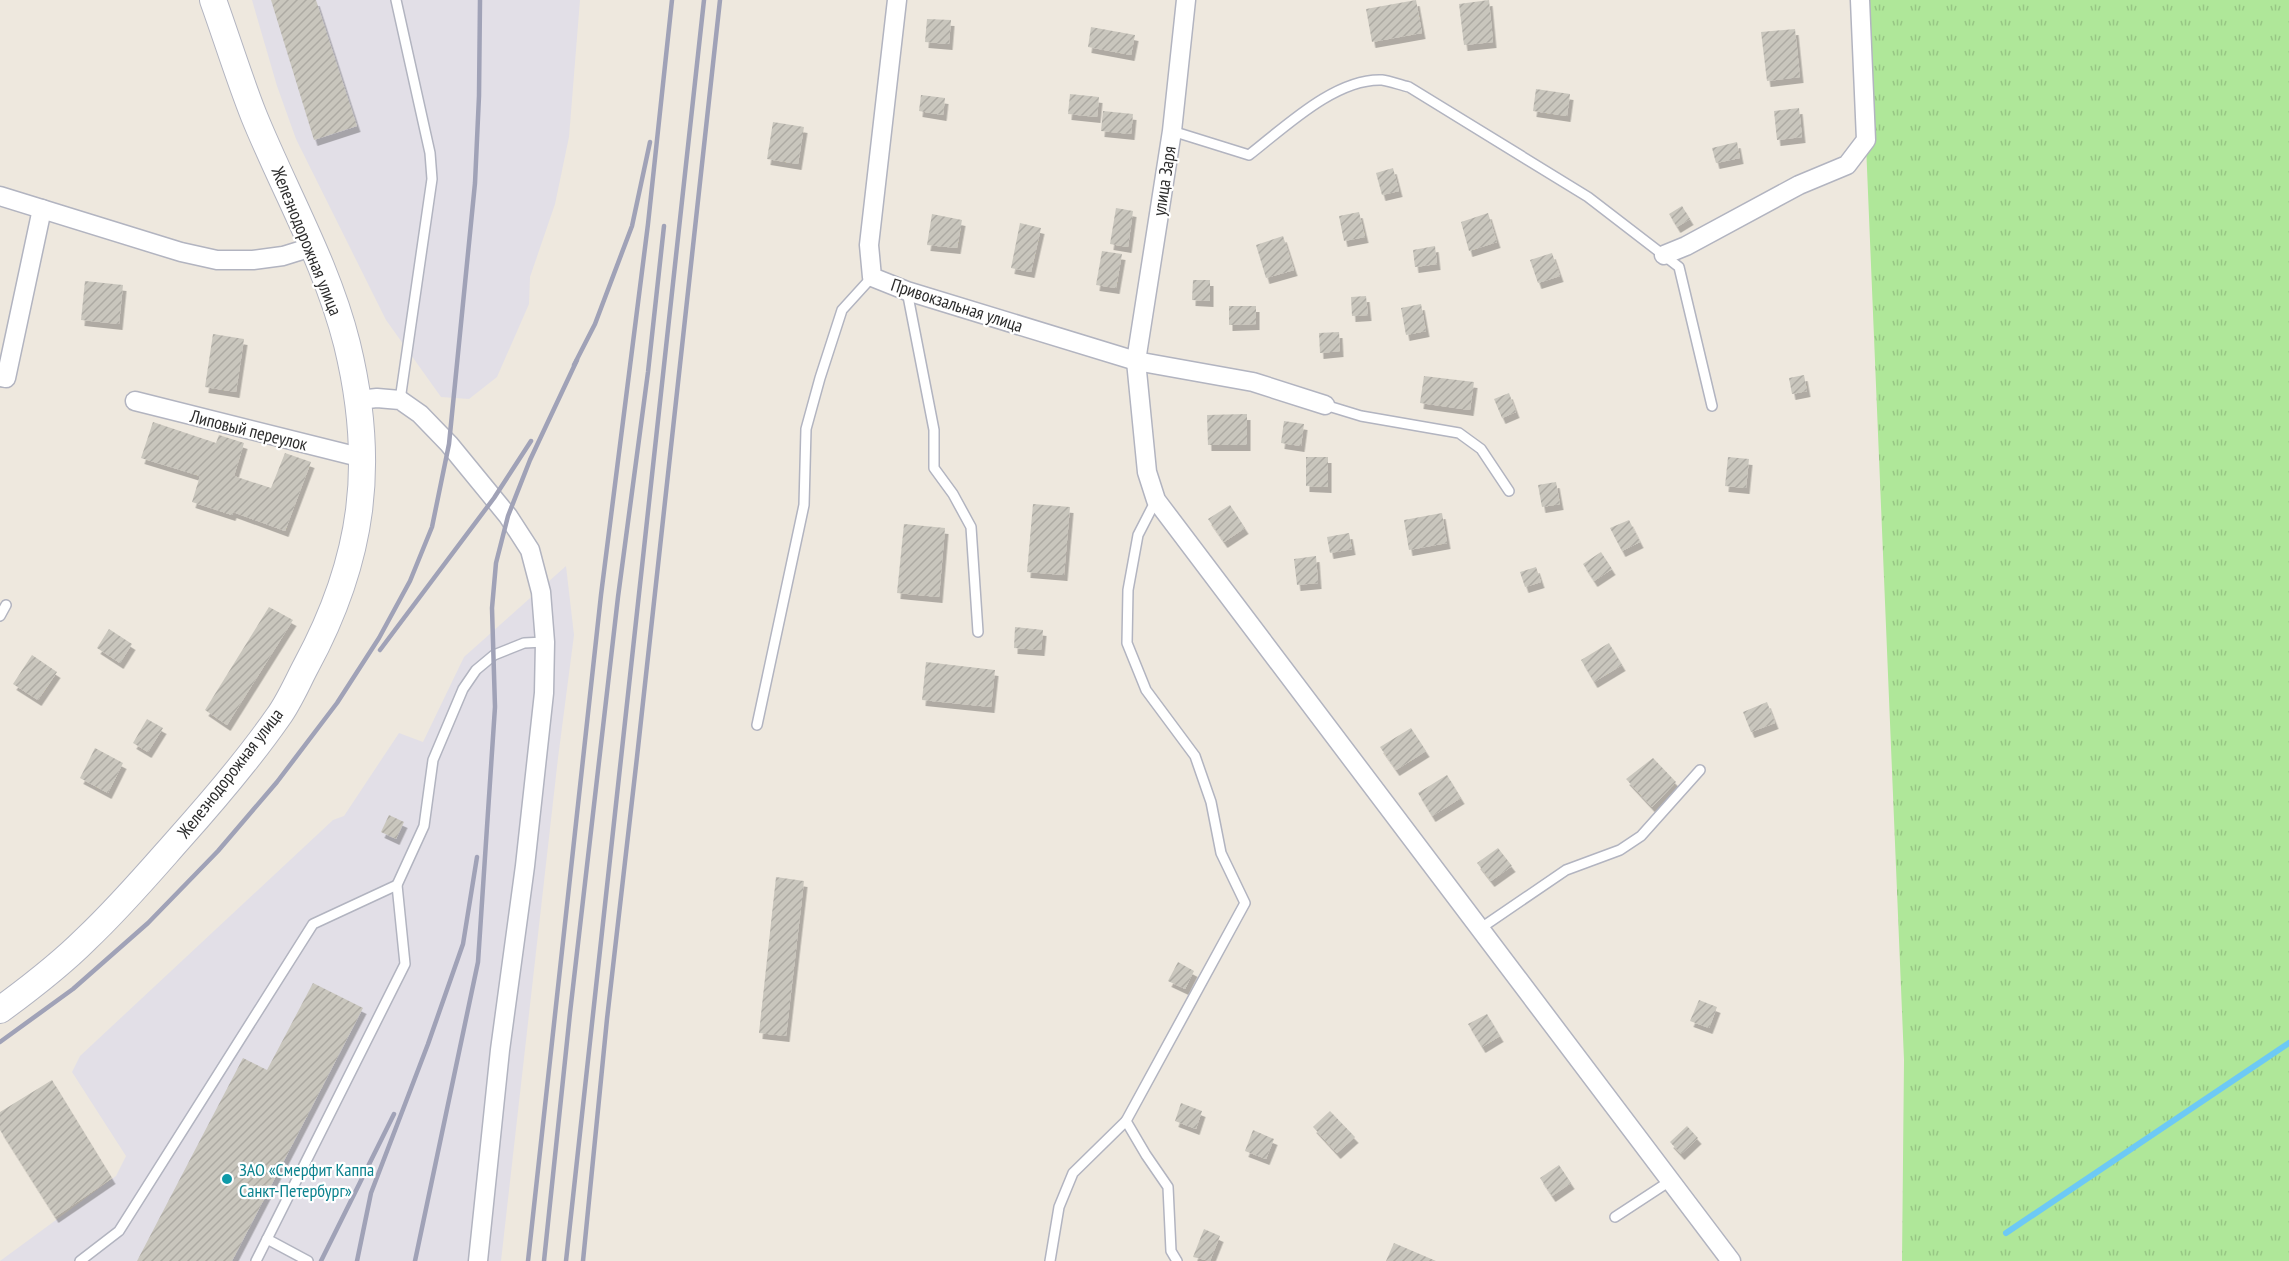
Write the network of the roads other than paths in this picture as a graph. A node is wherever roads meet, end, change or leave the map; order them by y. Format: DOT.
graph roads {
  1 [pos="213,0"];
  2 [pos="396,0"];
  3 [pos="897,0"];
  4 [pos="1186,0"];
  5 [pos="1860,0"];
  6 [pos="1172,131"];
  7 [pos="0,196"];
  8 [pos="42,209"];
  9 [pos="312,247"];
  10 [pos="1664,255"];
  11 [pos="872,277"];
  12 [pos="907,291"];
  13 [pos="1136,361"];
  14 [pos="0,378"];
  15 [pos="358,400"];
  16 [pos="400,400"];
  17 [pos="135,401"];
  18 [pos="1325,405"];
  19 [pos="1712,406"];
  20 [pos="363,458"];
  21 [pos="1509,491"];
  22 [pos="1156,500"];
  23 [pos="6,605"];
  24 [pos="0,616"];
  25 [pos="978,632"];
  26 [pos="545,642"];
  27 [pos="757,725"];
  28 [pos="1700,770"];
  29 [pos="397,885"];
  30 [pos="1481,928"];
  31 [pos="0,1010"];
  32 [pos="1126,1121"];
  33 [pos="1670,1181"];
  34 [pos="1615,1217"];
  35 [pos="267,1239"];
  36 [pos="80,1261"];
  37 [pos="256,1261"];
  38 [pos="308,1261"];
  39 [pos="478,1261"];
  40 [pos="1050,1261"];
  41 [pos="1177,1261"];
  42 [pos="1731,1261"];
  1 -- 9 [label="street, Железнодорожная улица"];
  2 -- 16 [label="lane"];
  3 -- 11 [label="street, Привокзальная улица"];
  4 -- 6 [label="street, улица Заря"];
  5 -- 10 [label="street"];
  6 -- 10 [label="lane"];
  6 -- 13 [label="street, улица Заря"];
  7 -- 8 [label="street"];
  8 -- 9 [label="street"];
  8 -- 14 [label="street"];
  9 -- 15 [label="street, Железнодорожная улица"];
  10 -- 19 [label="lane"];
  11 -- 12 [label="street, Привокзальная улица"];
  11 -- 27 [label="lane"];
  12 -- 13 [label="street, Привокзальная улица"];
  12 -- 25 [label="lane"];
  13 -- 18 [label="street, Привокзальная улица"];
  13 -- 22 [label="street, улица Заря"];
  15 -- 16 [label="street"];
  15 -- 20 [label="street, Железнодорожная улица"];
  16 -- 26 [label="street"];
  17 -- 20 [label="street, Липовый переулок"];
  18 -- 21 [label="lane"];
  20 -- 31 [label="street, Железнодорожная улица"];
  22 -- 30 [label="street, улица Заря"];
  22 -- 32 [label="lane"];
  23 -- 24 [label="lane"];
  26 -- 29 [label="lane"];
  26 -- 39 [label="street"];
  28 -- 30 [label="lane"];
  29 -- 35 [label="lane"];
  29 -- 36 [label="lane"];
  30 -- 33 [label="street, улица Заря"];
  32 -- 40 [label="lane"];
  32 -- 41 [label="lane"];
  33 -- 34 [label="lane"];
  33 -- 42 [label="street, улица Заря"];
  35 -- 37 [label="lane"];
  35 -- 38 [label="lane"];
}
